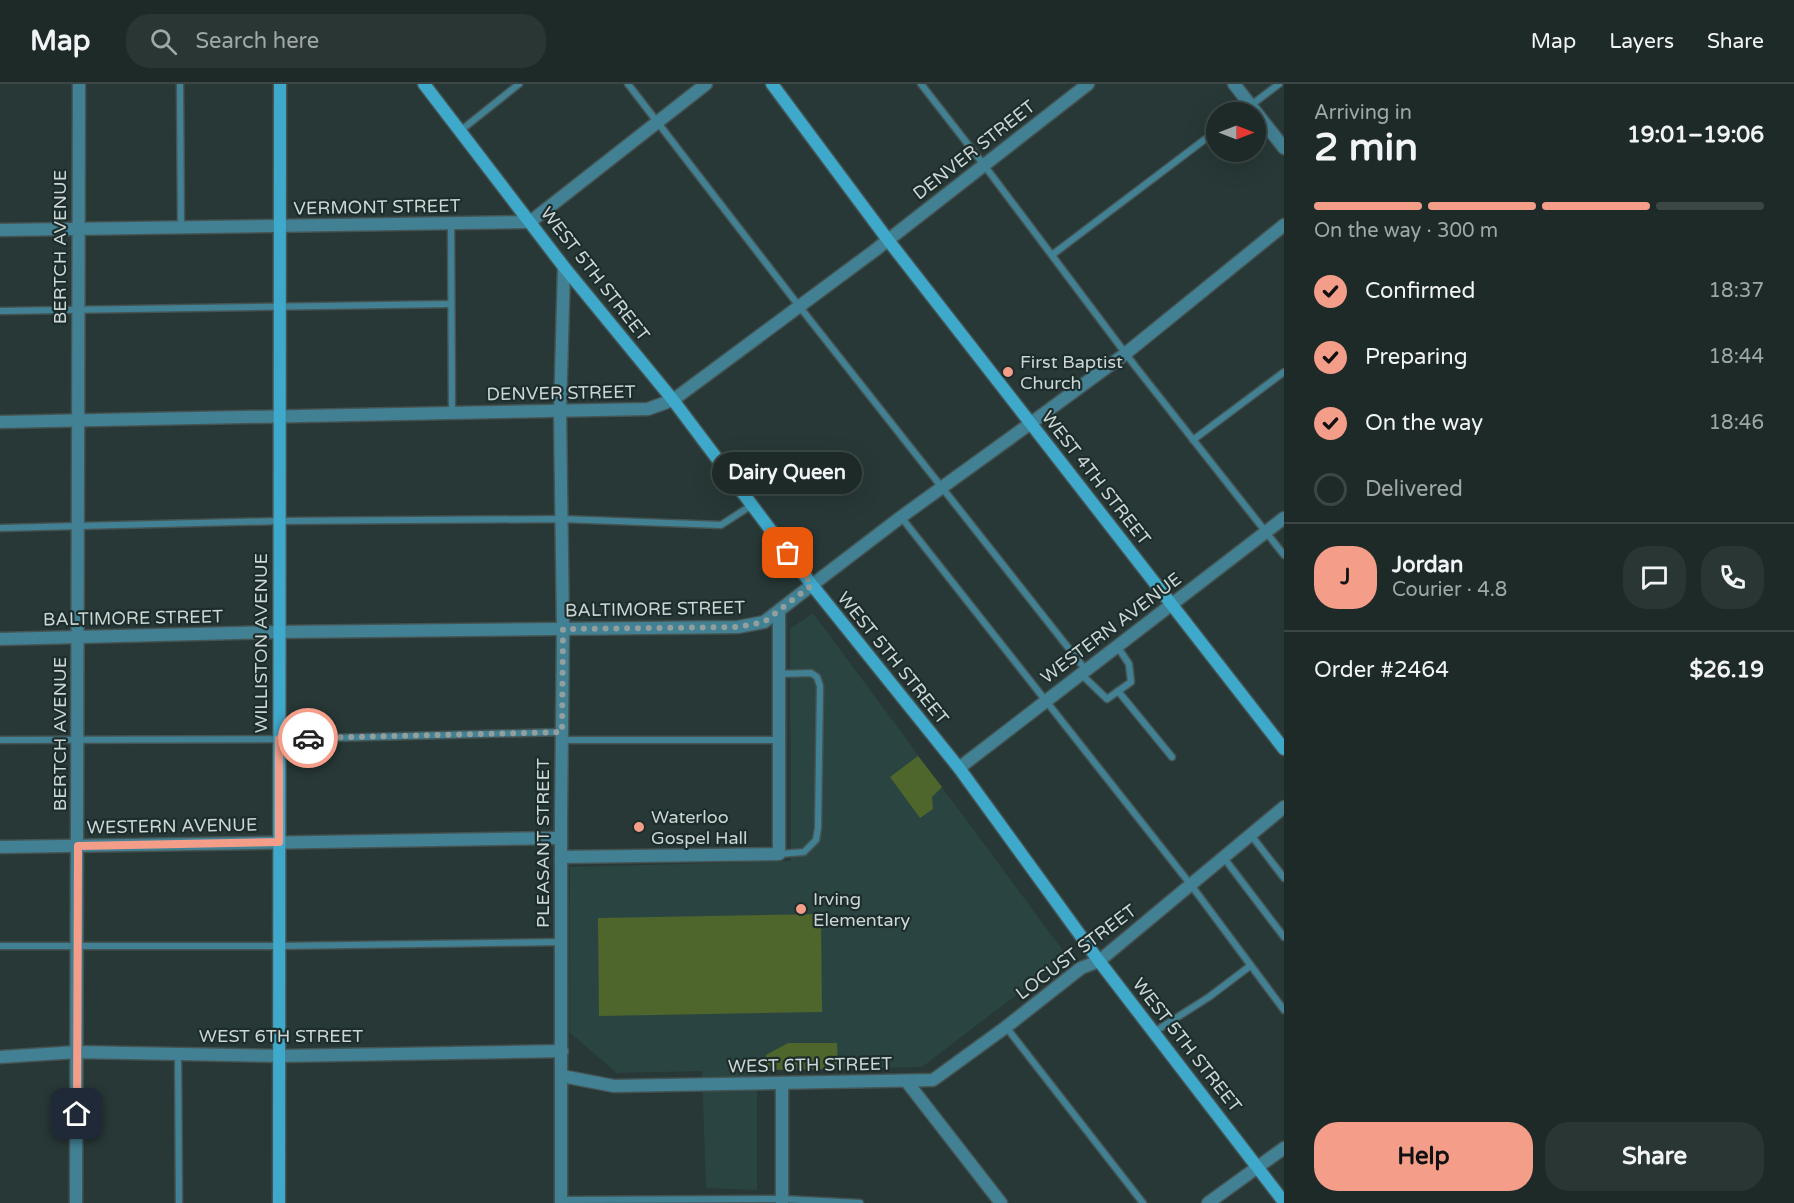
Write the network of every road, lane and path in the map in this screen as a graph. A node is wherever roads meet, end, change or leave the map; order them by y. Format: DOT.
graph roads {
  1 [pos="79,84"];
  2 [pos="180,84"];
  3 [pos="280,84"];
  4 [pos="424,84"];
  5 [pos="519,84"];
  6 [pos="628,84"];
  7 [pos="706,84"];
  8 [pos="772,84"];
  9 [pos="921,84"];
  10 [pos="1088,84"];
  11 [pos="1234,84"];
  12 [pos="1280,84"];
  13 [pos="1243,102"];
  14 [pos="1256,102"];
  15 [pos="657,123"];
  16 [pos="1266,130"];
  17 [pos="460,131"];
  18 [pos="1206,139"];
  19 [pos="1284,148"];
  20 [pos="984,165"];
  21 [pos="531,222"];
  22 [pos="451,224"];
  23 [pos="1284,225"];
  24 [pos="278,226"];
  25 [pos="181,228"];
  26 [pos="78,229"];
  27 [pos="0,230"];
  28 [pos="888,240"];
  29 [pos="1052,255"];
  30 [pos="564,267"];
  31 [pos="451,304"];
  32 [pos="799,306"];
  33 [pos="279,307"];
  34 [pos="78,309"];
  35 [pos="0,311"];
  36 [pos="1125,354"];
  37 [pos="1284,372"];
  38 [pos="673,400"];
  39 [pos="560,412"];
  40 [pos="452,414"];
  41 [pos="279,417"];
  42 [pos="78,420"];
  43 [pos="0,422"];
  44 [pos="1031,423"];
  45 [pos="1193,440"];
  46 [pos="943,488"];
  47 [pos="752,505"];
  48 [pos="900,517"];
  49 [pos="1284,518"];
  50 [pos="561,519"];
  51 [pos="279,521"];
  52 [pos="78,525"];
  53 [pos="0,528"];
  54 [pos="1266,532"];
  55 [pos="1284,555"];
  56 [pos="812,585"];
  57 [pos="1171,605"];
  58 [pos="779,613"];
  59 [pos="563,629"];
  60 [pos="279,632"];
  61 [pos="78,637"];
  62 [pos="0,639"];
  63 [pos="1116,646"];
  64 [pos="1083,671"];
  65 [pos="779,674"];
  66 [pos="1118,691"];
  67 [pos="1047,700"];
  68 [pos="562,736"];
  69 [pos="78,738"];
  70 [pos="279,739"];
  71 [pos="0,740"];
  72 [pos="779,740"];
  73 [pos="1284,749"];
  74 [pos="1172,757"];
  75 [pos="959,768"];
  76 [pos="1284,807"];
  77 [pos="1251,835"];
  78 [pos="561,838"];
  79 [pos="279,842"];
  80 [pos="78,846"];
  81 [pos="0,847"];
  82 [pos="779,854"];
  83 [pos="561,857"];
  84 [pos="1224,858"];
  85 [pos="1284,878"];
  86 [pos="1191,885"];
  87 [pos="1284,937"];
  88 [pos="561,942"];
  89 [pos="0,946"];
  90 [pos="78,946"];
  91 [pos="279,946"];
  92 [pos="1099,962"];
  93 [pos="1250,966"];
  94 [pos="1284,1010"];
  95 [pos="1006,1027"];
  96 [pos="1154,1032"];
  97 [pos="562,1050"];
  98 [pos="77,1053"];
  99 [pos="178,1054"];
  100 [pos="280,1056"];
  101 [pos="0,1057"];
  102 [pos="562,1076"];
  103 [pos="906,1082"];
  104 [pos="782,1083"];
  105 [pos="1284,1148"];
  106 [pos="1258,1168"];
  107 [pos="782,1201"];
  108 [pos="561,1202"];
  109 [pos="1284,1202"];
  110 [pos="76,1203"];
  111 [pos="179,1203"];
  112 [pos="279,1203"];
  113 [pos="860,1203"];
  114 [pos="1001,1203"];
  115 [pos="1143,1203"];
  116 [pos="1208,1203"];
  1 -- 26 [label="street, BERTCH AVENUE"];
  2 -- 25 [label="lane"];
  3 -- 24 [label="main road, WILLISTON AVENUE"];
  4 -- 17 [label="main road, WEST 5TH STREET"];
  5 -- 17 [label="lane"];
  6 -- 15 [label="lane"];
  7 -- 15 [label="street"];
  8 -- 28 [label="main road, WEST 4TH STREET"];
  9 -- 20 [label="lane"];
  10 -- 20 [label="street, DENVER STREET"];
  11 -- 13 [label="street"];
  12 -- 14 [label="lane"];
  15 -- 21 [label="street"];
  15 -- 32 [label="lane"];
  16 -- 19 [label="street"];
  17 -- 21 [label="main road, WEST 5TH STREET"];
  18 -- 29 [label="lane"];
  20 -- 28 [label="street, DENVER STREET"];
  20 -- 29 [label="lane"];
  21 -- 22 [label="street, VERMONT STREET"];
  21 -- 30 [label="main road, WEST 5TH STREET"];
  22 -- 24 [label="street, VERMONT STREET"];
  22 -- 31 [label="lane"];
  23 -- 36 [label="street, BALTIMORE STREET"];
  24 -- 25 [label="street, VERMONT STREET"];
  24 -- 33 [label="main road, WILLISTON AVENUE"];
  25 -- 26 [label="street, VERMONT STREET"];
  26 -- 27 [label="street, VERMONT STREET"];
  26 -- 34 [label="street, BERTCH AVENUE"];
  28 -- 32 [label="street, DENVER STREET"];
  28 -- 44 [label="main road, WEST 4TH STREET"];
  29 -- 36 [label="lane"];
  30 -- 38 [label="main road, WEST 5TH STREET"];
  30 -- 39 [label="street, PLEASANT STREET"];
  31 -- 33 [label="lane"];
  31 -- 40 [label="lane"];
  32 -- 38 [label="street, DENVER STREET"];
  32 -- 46 [label="lane"];
  33 -- 34 [label="lane"];
  33 -- 41 [label="main road, WILLISTON AVENUE"];
  34 -- 35 [label="lane"];
  34 -- 42 [label="street, BERTCH AVENUE"];
  36 -- 44 [label="street, BALTIMORE STREET"];
  36 -- 45 [label="lane"];
  37 -- 45 [label="lane"];
  38 -- 39 [label="street, DENVER STREET"];
  38 -- 47 [label="main road, WEST 5TH STREET"];
  39 -- 40 [label="street, DENVER STREET"];
  39 -- 50 [label="street, PLEASANT STREET"];
  40 -- 41 [label="street, DENVER STREET"];
  41 -- 42 [label="street, DENVER STREET"];
  41 -- 51 [label="main road, WILLISTON AVENUE"];
  42 -- 43 [label="street, DENVER STREET"];
  42 -- 52 [label="street, BERTCH AVENUE"];
  44 -- 46 [label="street, BALTIMORE STREET"];
  44 -- 57 [label="main road, WEST 4TH STREET"];
  45 -- 54 [label="lane"];
  46 -- 48 [label="street, BALTIMORE STREET"];
  46 -- 64 [label="lane"];
  47 -- 50 [label="lane"];
  47 -- 56 [label="main road, WEST 5TH STREET"];
  48 -- 56 [label="street, BALTIMORE STREET"];
  48 -- 67 [label="lane"];
  49 -- 54 [label="street, WESTERN AVENUE"];
  50 -- 51 [label="lane"];
  50 -- 59 [label="street, PLEASANT STREET"];
  51 -- 52 [label="lane"];
  51 -- 60 [label="main road, WILLISTON AVENUE"];
  52 -- 53 [label="lane"];
  52 -- 61 [label="street, BERTCH AVENUE"];
  54 -- 55 [label="lane"];
  54 -- 57 [label="street, WESTERN AVENUE"];
  56 -- 58 [label="street, BALTIMORE STREET"];
  56 -- 75 [label="main road, WEST 5TH STREET"];
  57 -- 63 [label="street, WESTERN AVENUE"];
  57 -- 73 [label="main road, WEST 4TH STREET"];
  58 -- 59 [label="street, BALTIMORE STREET"];
  58 -- 65 [label="street"];
  59 -- 60 [label="street, BALTIMORE STREET"];
  59 -- 68 [label="street, PLEASANT STREET"];
  60 -- 61 [label="street, BALTIMORE STREET"];
  60 -- 70 [label="main road, WILLISTON AVENUE"];
  61 -- 62 [label="street, BALTIMORE STREET"];
  61 -- 69 [label="street, BERTCH AVENUE"];
  63 -- 64 [label="street, WESTERN AVENUE"];
  63 -- 66 [label="lane"];
  64 -- 66 [label="lane"];
  64 -- 67 [label="street, WESTERN AVENUE"];
  65 -- 72 [label="street"];
  65 -- 82 [label="lane"];
  66 -- 74 [label="lane"];
  67 -- 75 [label="street, WESTERN AVENUE"];
  67 -- 86 [label="lane"];
  68 -- 70 [label="lane"];
  68 -- 72 [label="lane"];
  68 -- 78 [label="street, PLEASANT STREET"];
  69 -- 70 [label="lane"];
  69 -- 71 [label="lane"];
  69 -- 80 [label="street, BERTCH AVENUE"];
  70 -- 79 [label="main road, WILLISTON AVENUE"];
  72 -- 82 [label="street"];
  75 -- 92 [label="main road, WEST 5TH STREET"];
  76 -- 77 [label="street, LOCUST STREET"];
  77 -- 84 [label="street, LOCUST STREET"];
  77 -- 85 [label="lane"];
  78 -- 79 [label="street, WESTERN AVENUE"];
  78 -- 83 [label="street, PLEASANT STREET"];
  79 -- 80 [label="street, WESTERN AVENUE"];
  79 -- 91 [label="main road, WILLISTON AVENUE"];
  80 -- 81 [label="street, WESTERN AVENUE"];
  80 -- 90 [label="street, BERTCH AVENUE"];
  82 -- 83 [label="street"];
  83 -- 88 [label="street, PLEASANT STREET"];
  84 -- 86 [label="street, LOCUST STREET"];
  84 -- 87 [label="lane"];
  86 -- 92 [label="street, LOCUST STREET"];
  86 -- 93 [label="lane"];
  88 -- 91 [label="lane"];
  88 -- 97 [label="street, PLEASANT STREET"];
  89 -- 90 [label="lane"];
  90 -- 91 [label="lane"];
  90 -- 98 [label="street, BERTCH AVENUE"];
  91 -- 100 [label="main road, WILLISTON AVENUE"];
  92 -- 95 [label="street, LOCUST STREET"];
  92 -- 96 [label="main road, WEST 5TH STREET"];
  93 -- 94 [label="lane"];
  93 -- 96 [label="lane"];
  95 -- 103 [label="street, LOCUST STREET"];
  95 -- 115 [label="lane"];
  96 -- 106 [label="main road, WEST 5TH STREET"];
  97 -- 100 [label="street, WEST 6TH STREET"];
  97 -- 102 [label="street, PLEASANT STREET"];
  98 -- 99 [label="street, WEST 6TH STREET"];
  98 -- 101 [label="street, WEST 6TH STREET"];
  98 -- 110 [label="street, BERTCH AVENUE"];
  99 -- 100 [label="street, WEST 6TH STREET"];
  99 -- 111 [label="lane"];
  100 -- 112 [label="main road, WILLISTON AVENUE"];
  102 -- 104 [label="street, WEST 6TH STREET"];
  102 -- 108 [label="street, PLEASANT STREET"];
  103 -- 104 [label="street, WEST 6TH STREET"];
  103 -- 114 [label="street, WEST 6TH STREET"];
  104 -- 107 [label="street"];
  105 -- 106 [label="street"];
  106 -- 109 [label="main road, WEST 5TH STREET"];
  106 -- 116 [label="street"];
  107 -- 108 [label="lane"];
  107 -- 113 [label="lane"];
}
